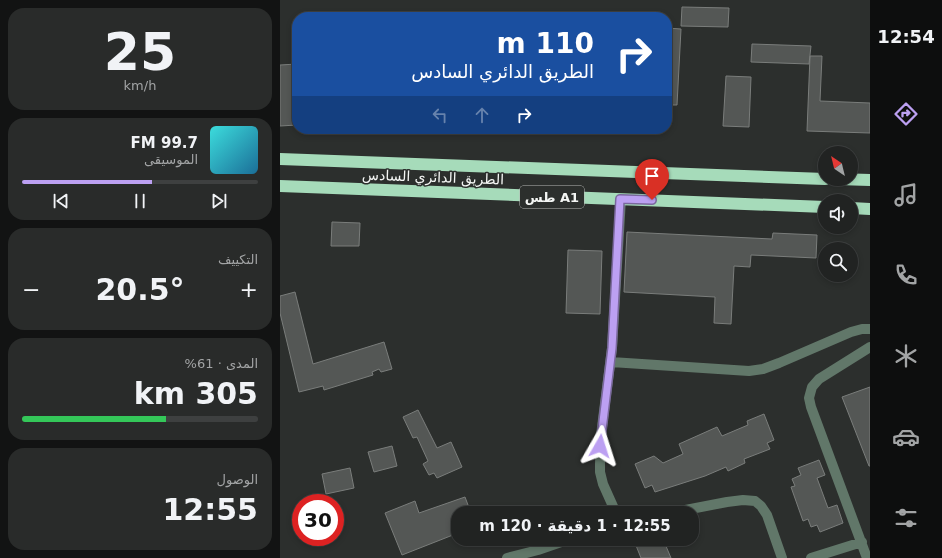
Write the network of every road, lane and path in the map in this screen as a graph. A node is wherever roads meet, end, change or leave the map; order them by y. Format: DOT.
graph roads {
  1 [pos="280,159"];
  2 [pos="818,179"];
  3 [pos="858,180"];
  4 [pos="870,180"];
  5 [pos="280,186"];
  6 [pos="620,199"];
  7 [pos="818,207"];
  8 [pos="858,208"];
  9 [pos="870,209"];
  10 [pos="870,329"];
  11 [pos="870,347"];
  12 [pos="611,362"];
  13 [pos="613,506"];
  14 [pos="699,508"];
  15 [pos="862,542"];
  16 [pos="556,546"];
  17 [pos="539,554"];
  18 [pos="507,558"];
  19 [pos="782,558"];
  20 [pos="811,558"];
  21 [pos="868,558"];
  1 -- 2 [label="highway, الطريق الدائري السادس / طس A1"];
  3 -- 4 [label="highway"];
  5 -- 6 [label="highway, الطريق الدائري السادس / طس A1"];
  6 -- 7 [label="highway, الطريق الدائري السادس / طس A1"];
  6 -- 12 [label="street"];
  8 -- 9 [label="highway"];
  10 -- 12 [label="street"];
  11 -- 15 [label="street"];
  12 -- 13 [label="street"];
  14 -- 19 [label="street"];
  15 -- 20 [label="street"];
  15 -- 21 [label="street"];
  16 -- 17 [label="street"];
  17 -- 18 [label="street"];
}
